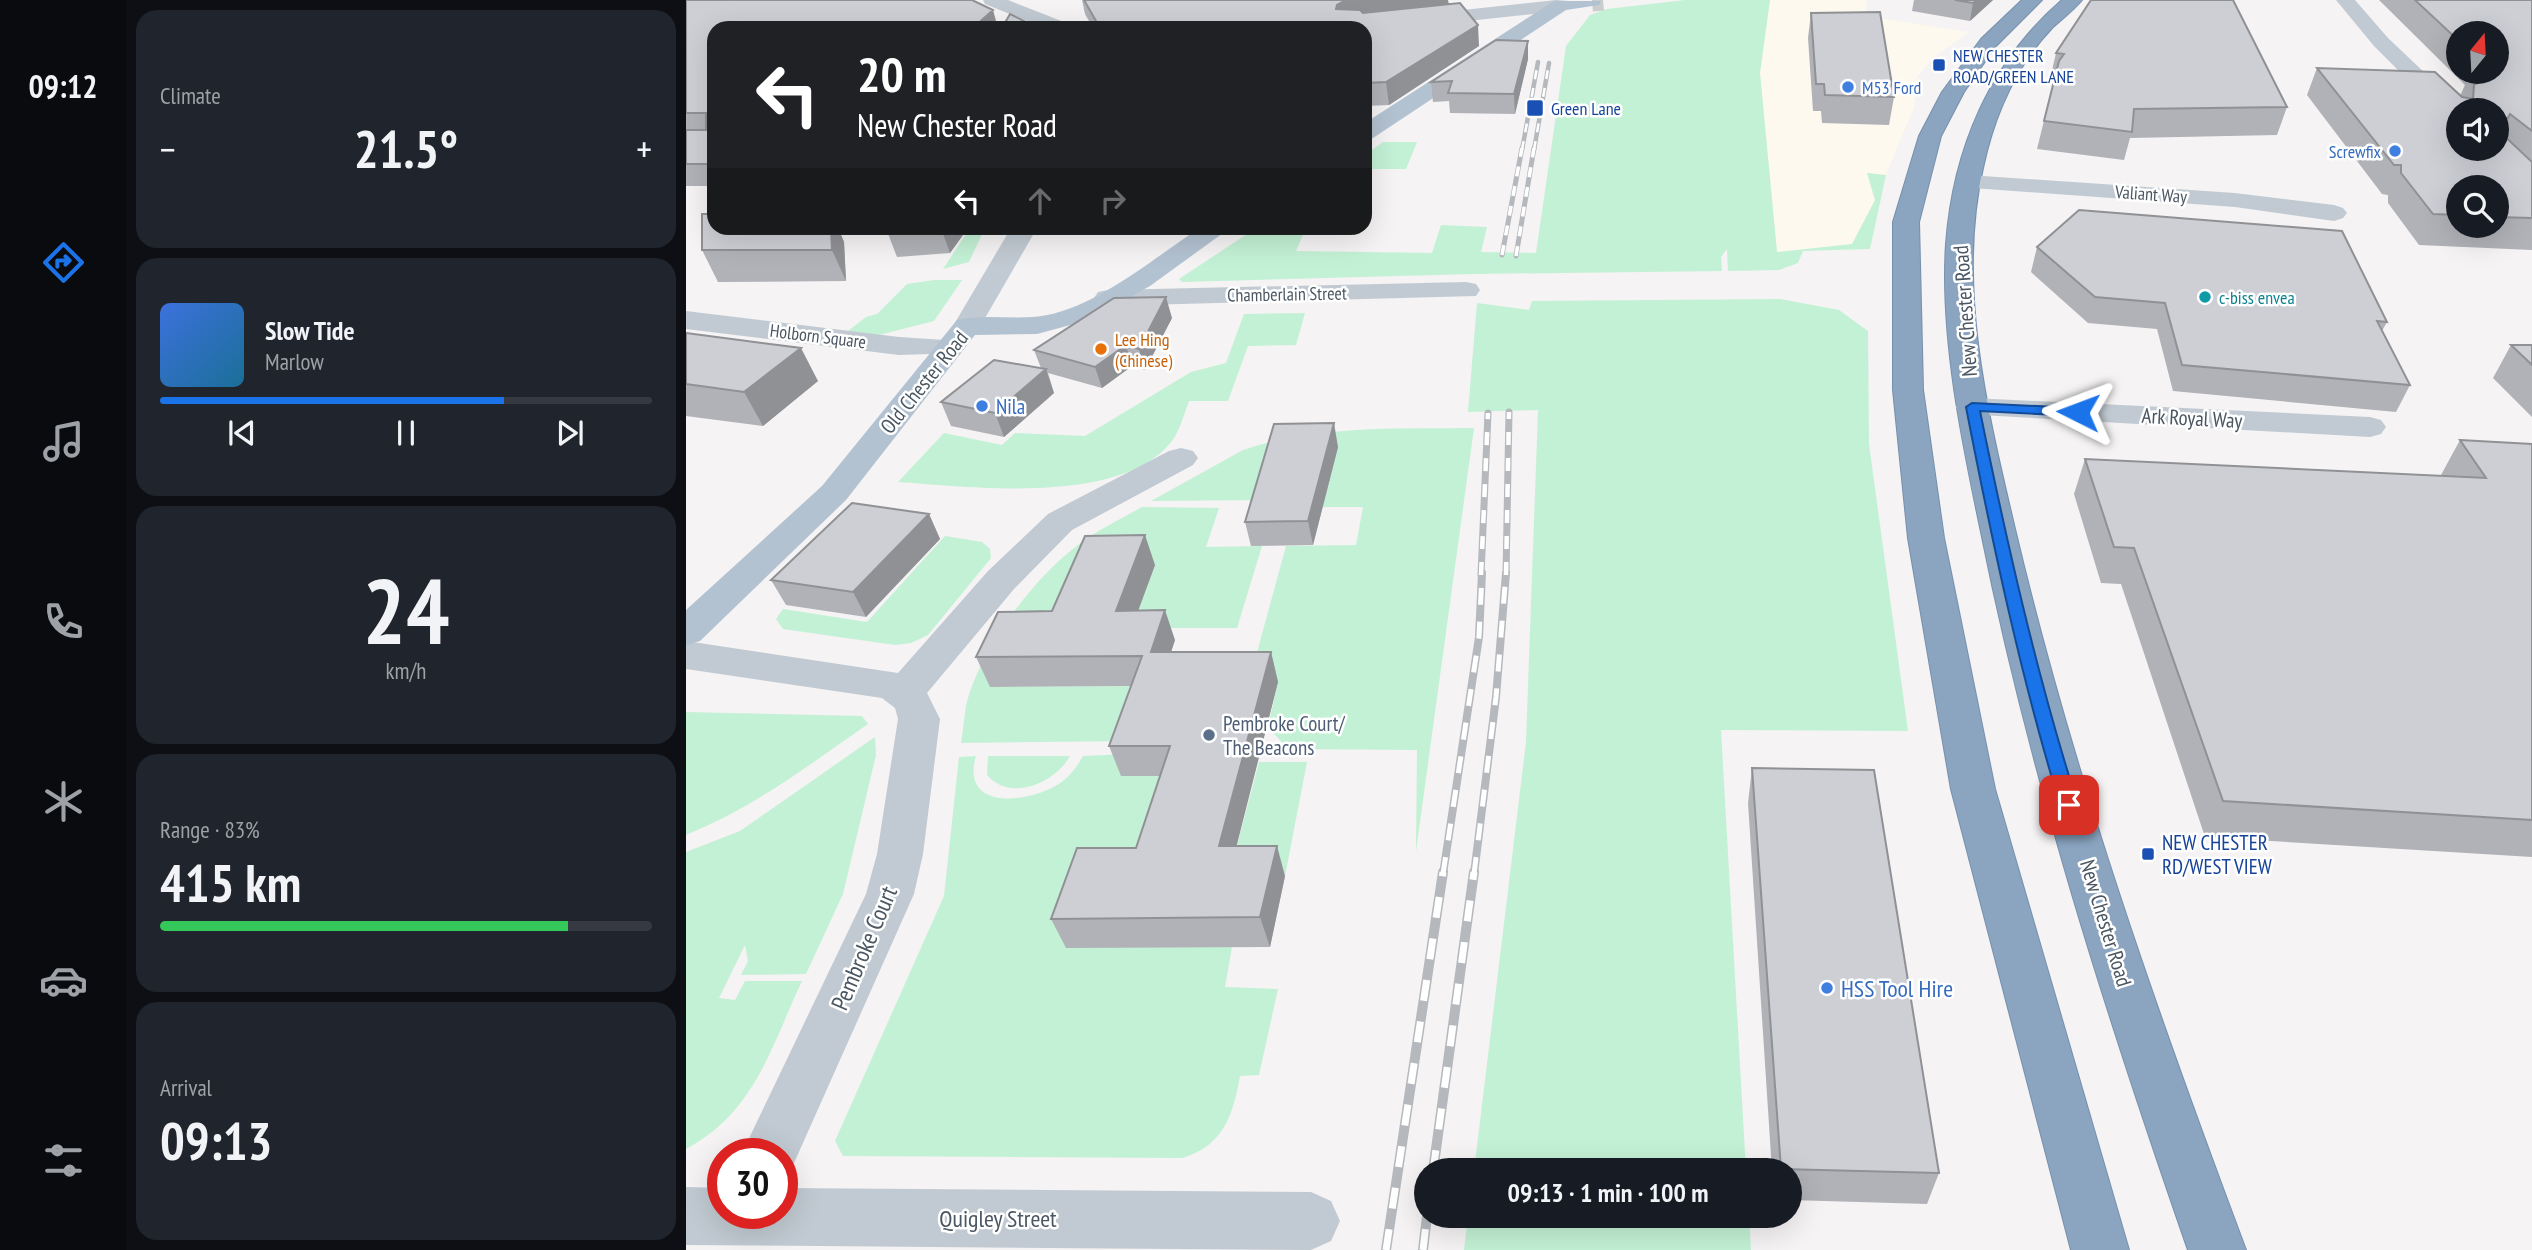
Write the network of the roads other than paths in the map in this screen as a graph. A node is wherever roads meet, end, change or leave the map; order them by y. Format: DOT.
graph roads {
  1 [pos="992,0"];
  2 [pos="1052,0"];
  3 [pos="2033,0"];
  4 [pos="2073,0"];
  5 [pos="2345,0"];
  6 [pos="1592,1"];
  7 [pos="1561,5"];
  8 [pos="1047,21"];
  9 [pos="1062,21"];
  10 [pos="1354,21"];
  11 [pos="2446,105"];
  12 [pos="1372,128"];
  13 [pos="1968,182"];
  14 [pos="2334,213"];
  15 [pos="1020,235"];
  16 [pos="1206,235"];
  17 [pos="1466,290"];
  18 [pos="1108,298"];
  19 [pos="686,320"];
  20 [pos="959,336"];
  21 [pos="1972,407"];
  22 [pos="2370,427"];
  23 [pos="1181,458"];
  24 [pos="686,632"];
  25 [pos="686,655"];
  26 [pos="905,692"];
  27 [pos="777,1138"];
  28 [pos="798,1216"];
  29 [pos="1311,1221"];
  30 [pos="2101,1250"];
  31 [pos="2217,1250"];
  1 -- 8 [label="street"];
  2 -- 9 [label="street"];
  3 -- 30 [label="highway"];
  4 -- 13 [label="highway, New Chester Road"];
  5 -- 11 [label="street"];
  6 -- 7 [label="main road"];
  7 -- 10 [label="street"];
  7 -- 12 [label="main road"];
  13 -- 14 [label="street, Valiant Way"];
  13 -- 21 [label="highway, New Chester Road"];
  15 -- 20 [label="street"];
  16 -- 18 [label="main road, Old Chester Road"];
  17 -- 18 [label="street, Chamberlain Street"];
  18 -- 20 [label="main road, Old Chester Road"];
  19 -- 20 [label="street, Holborn Square"];
  20 -- 24 [label="main road, Old Chester Road"];
  21 -- 22 [label="street, Ark Royal Way"];
  21 -- 31 [label="highway, New Chester Road"];
  23 -- 26 [label="street"];
  25 -- 26 [label="street"];
  26 -- 27 [label="street, Pembroke Court"];
  28 -- 29 [label="street, Quigley Street"];
}
